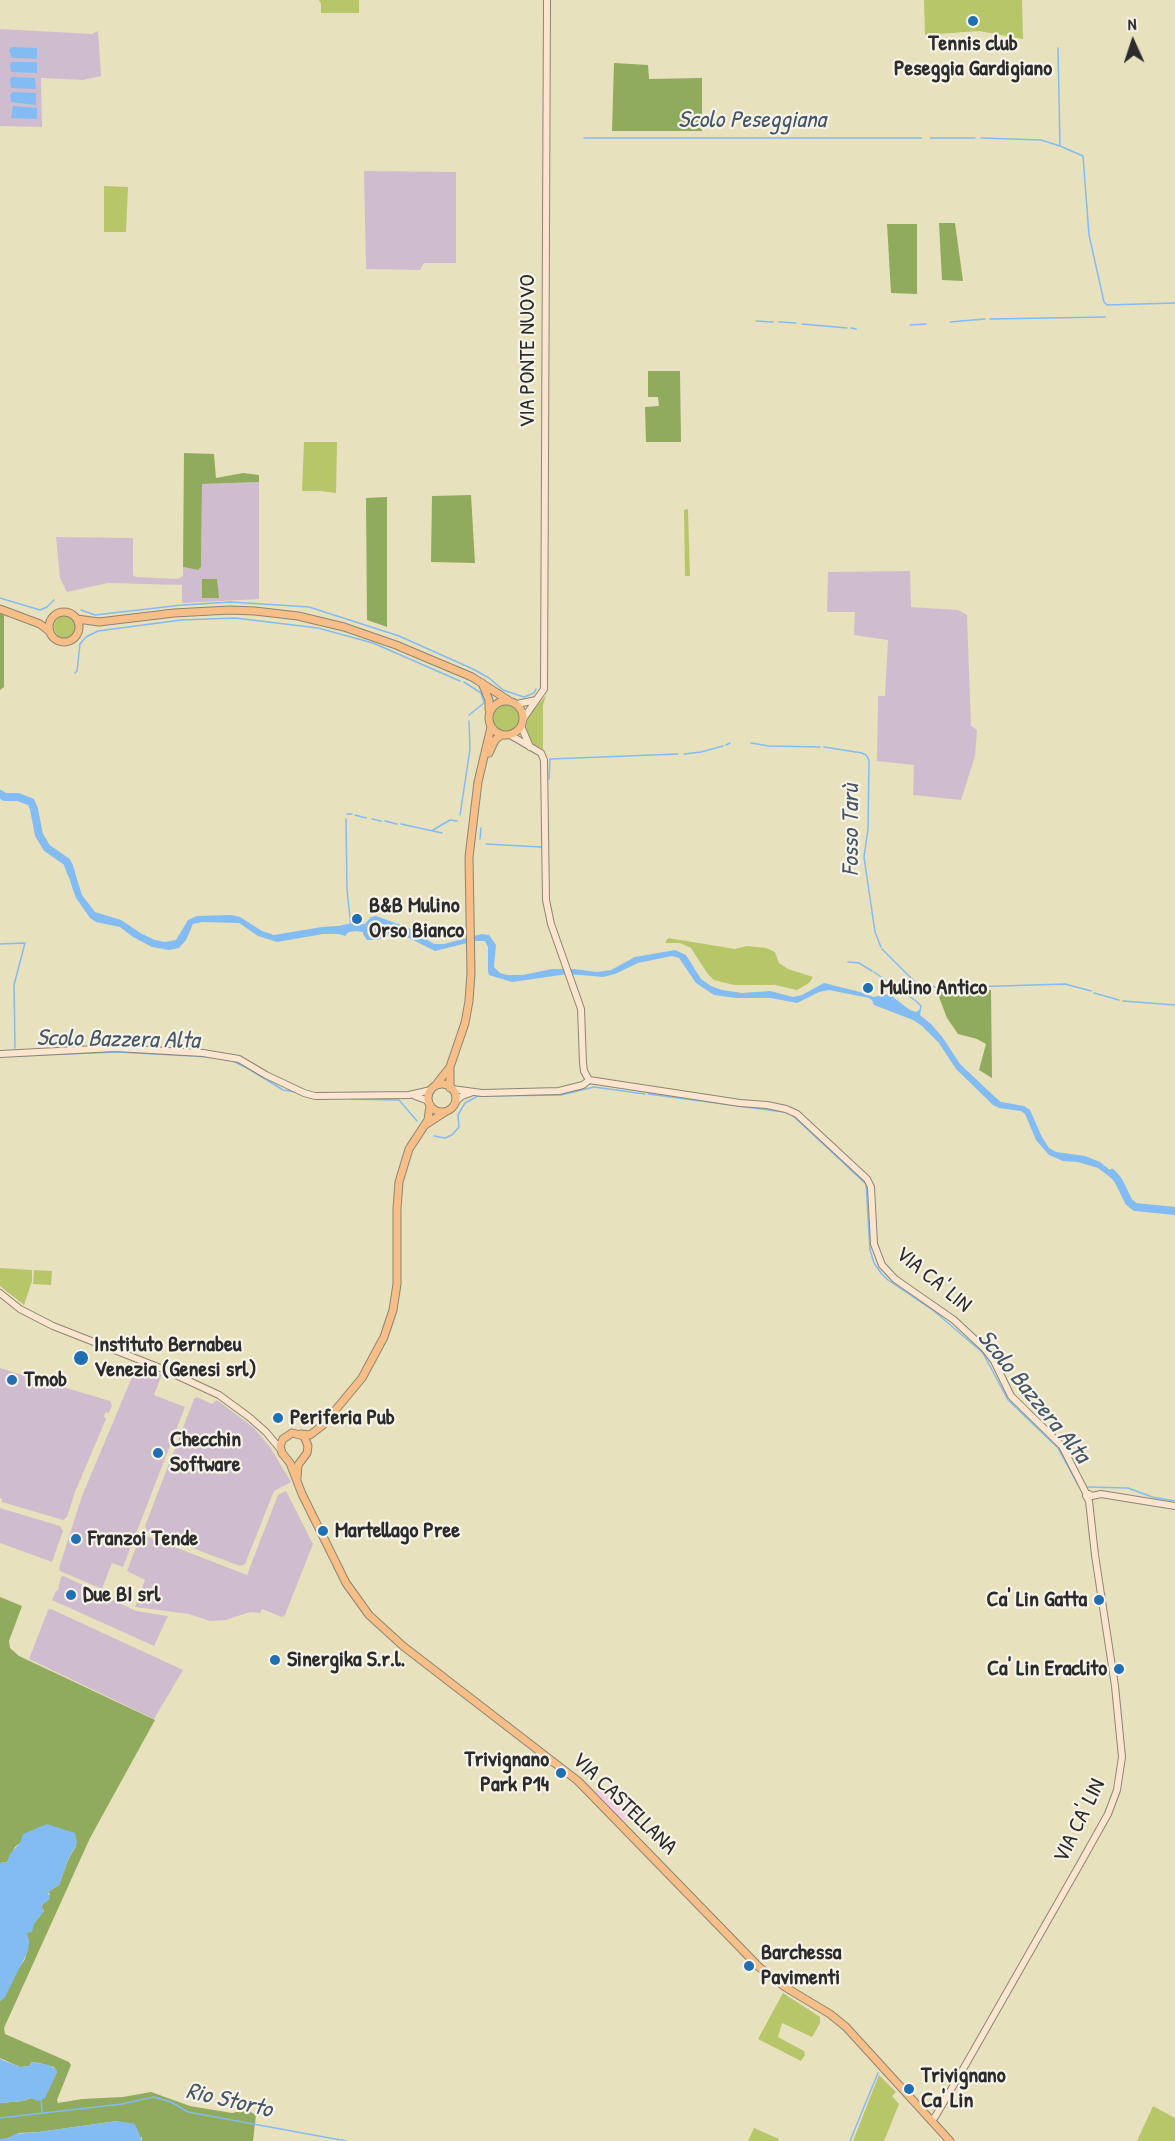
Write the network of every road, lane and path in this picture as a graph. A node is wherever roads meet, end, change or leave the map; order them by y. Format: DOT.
graph roads {
  1 [pos="547,0"];
  2 [pos="0,609"];
  3 [pos="53,617"];
  4 [pos="30,619"];
  5 [pos="77,619"];
  6 [pos="99,622"];
  7 [pos="79,633"];
  8 [pos="51,634"];
  9 [pos="482,683"];
  10 [pos="508,700"];
  11 [pos="537,700"];
  12 [pos="517,704"];
  13 [pos="489,711"];
  14 [pos="522,723"];
  15 [pos="491,727"];
  16 [pos="505,735"];
  17 [pos="532,750"];
  18 [pos="483,766"];
  19 [pos="0,1053"];
  20 [pos="450,1067"];
  21 [pos="589,1080"];
  22 [pos="433,1088"];
  23 [pos="451,1088"];
  24 [pos="474,1092"];
  25 [pos="409,1095"];
  26 [pos="455,1102"];
  27 [pos="429,1104"];
  28 [pos="444,1112"];
  29 [pos="425,1125"];
  30 [pos="0,1293"];
  31 [pos="321,1427"];
  32 [pos="266,1432"];
  33 [pos="301,1434"];
  34 [pos="285,1436"];
  35 [pos="281,1450"];
  36 [pos="308,1450"];
  37 [pos="303,1457"];
  38 [pos="287,1458"];
  39 [pos="297,1478"];
  40 [pos="1089,1497"];
  41 [pos="1175,1506"];
  42 [pos="931,2120"];
  43 [pos="950,2141"];
  1 -- 11 [label="street, VIA PONTE NUOVO"];
  2 -- 4 [label="main road"];
  3 -- 4 [label="main road"];
  3 -- 5 [label="main road"];
  3 -- 8 [label="main road"];
  4 -- 8 [label="main road"];
  5 -- 6 [label="main road"];
  5 -- 7 [label="main road"];
  6 -- 7 [label="main road"];
  6 -- 9 [label="main road"];
  7 -- 8 [label="main road"];
  9 -- 10 [label="main road"];
  9 -- 13 [label="main road"];
  10 -- 12 [label="main road"];
  10 -- 13 [label="main road"];
  11 -- 12 [label="street"];
  11 -- 14 [label="street, VIA PONTE NUOVO"];
  12 -- 14 [label="main road"];
  13 -- 15 [label="main road"];
  14 -- 16 [label="main road"];
  14 -- 17 [label="street"];
  15 -- 16 [label="main road"];
  15 -- 18 [label="main road"];
  16 -- 17 [label="street"];
  16 -- 18 [label="main road"];
  17 -- 21 [label="street"];
  18 -- 20 [label="main road"];
  19 -- 25 [label="street"];
  20 -- 22 [label="main road"];
  20 -- 23 [label="main road"];
  21 -- 24 [label="street"];
  21 -- 40 [label="street, VIA CA' LIN"];
  22 -- 23 [label="main road"];
  22 -- 25 [label="street"];
  22 -- 27 [label="main road"];
  23 -- 24 [label="street"];
  23 -- 26 [label="main road"];
  24 -- 26 [label="street"];
  25 -- 27 [label="street"];
  26 -- 28 [label="main road"];
  27 -- 28 [label="main road"];
  27 -- 29 [label="main road"];
  28 -- 29 [label="main road"];
  29 -- 31 [label="main road"];
  30 -- 32 [label="street"];
  31 -- 33 [label="main road"];
  31 -- 36 [label="main road"];
  32 -- 34 [label="street"];
  32 -- 35 [label="street"];
  33 -- 34 [label="main road"];
  33 -- 36 [label="main road"];
  34 -- 35 [label="main road"];
  35 -- 38 [label="main road"];
  36 -- 37 [label="main road"];
  37 -- 38 [label="main road"];
  37 -- 39 [label="main road"];
  38 -- 39 [label="main road, VIA CASTELLANA"];
  39 -- 42 [label="main road, VIA CASTELLANA"];
  40 -- 41 [label="street"];
  40 -- 42 [label="street, VIA CA' LIN"];
  42 -- 43 [label="main road, VIA CASTELLANA"];
}
